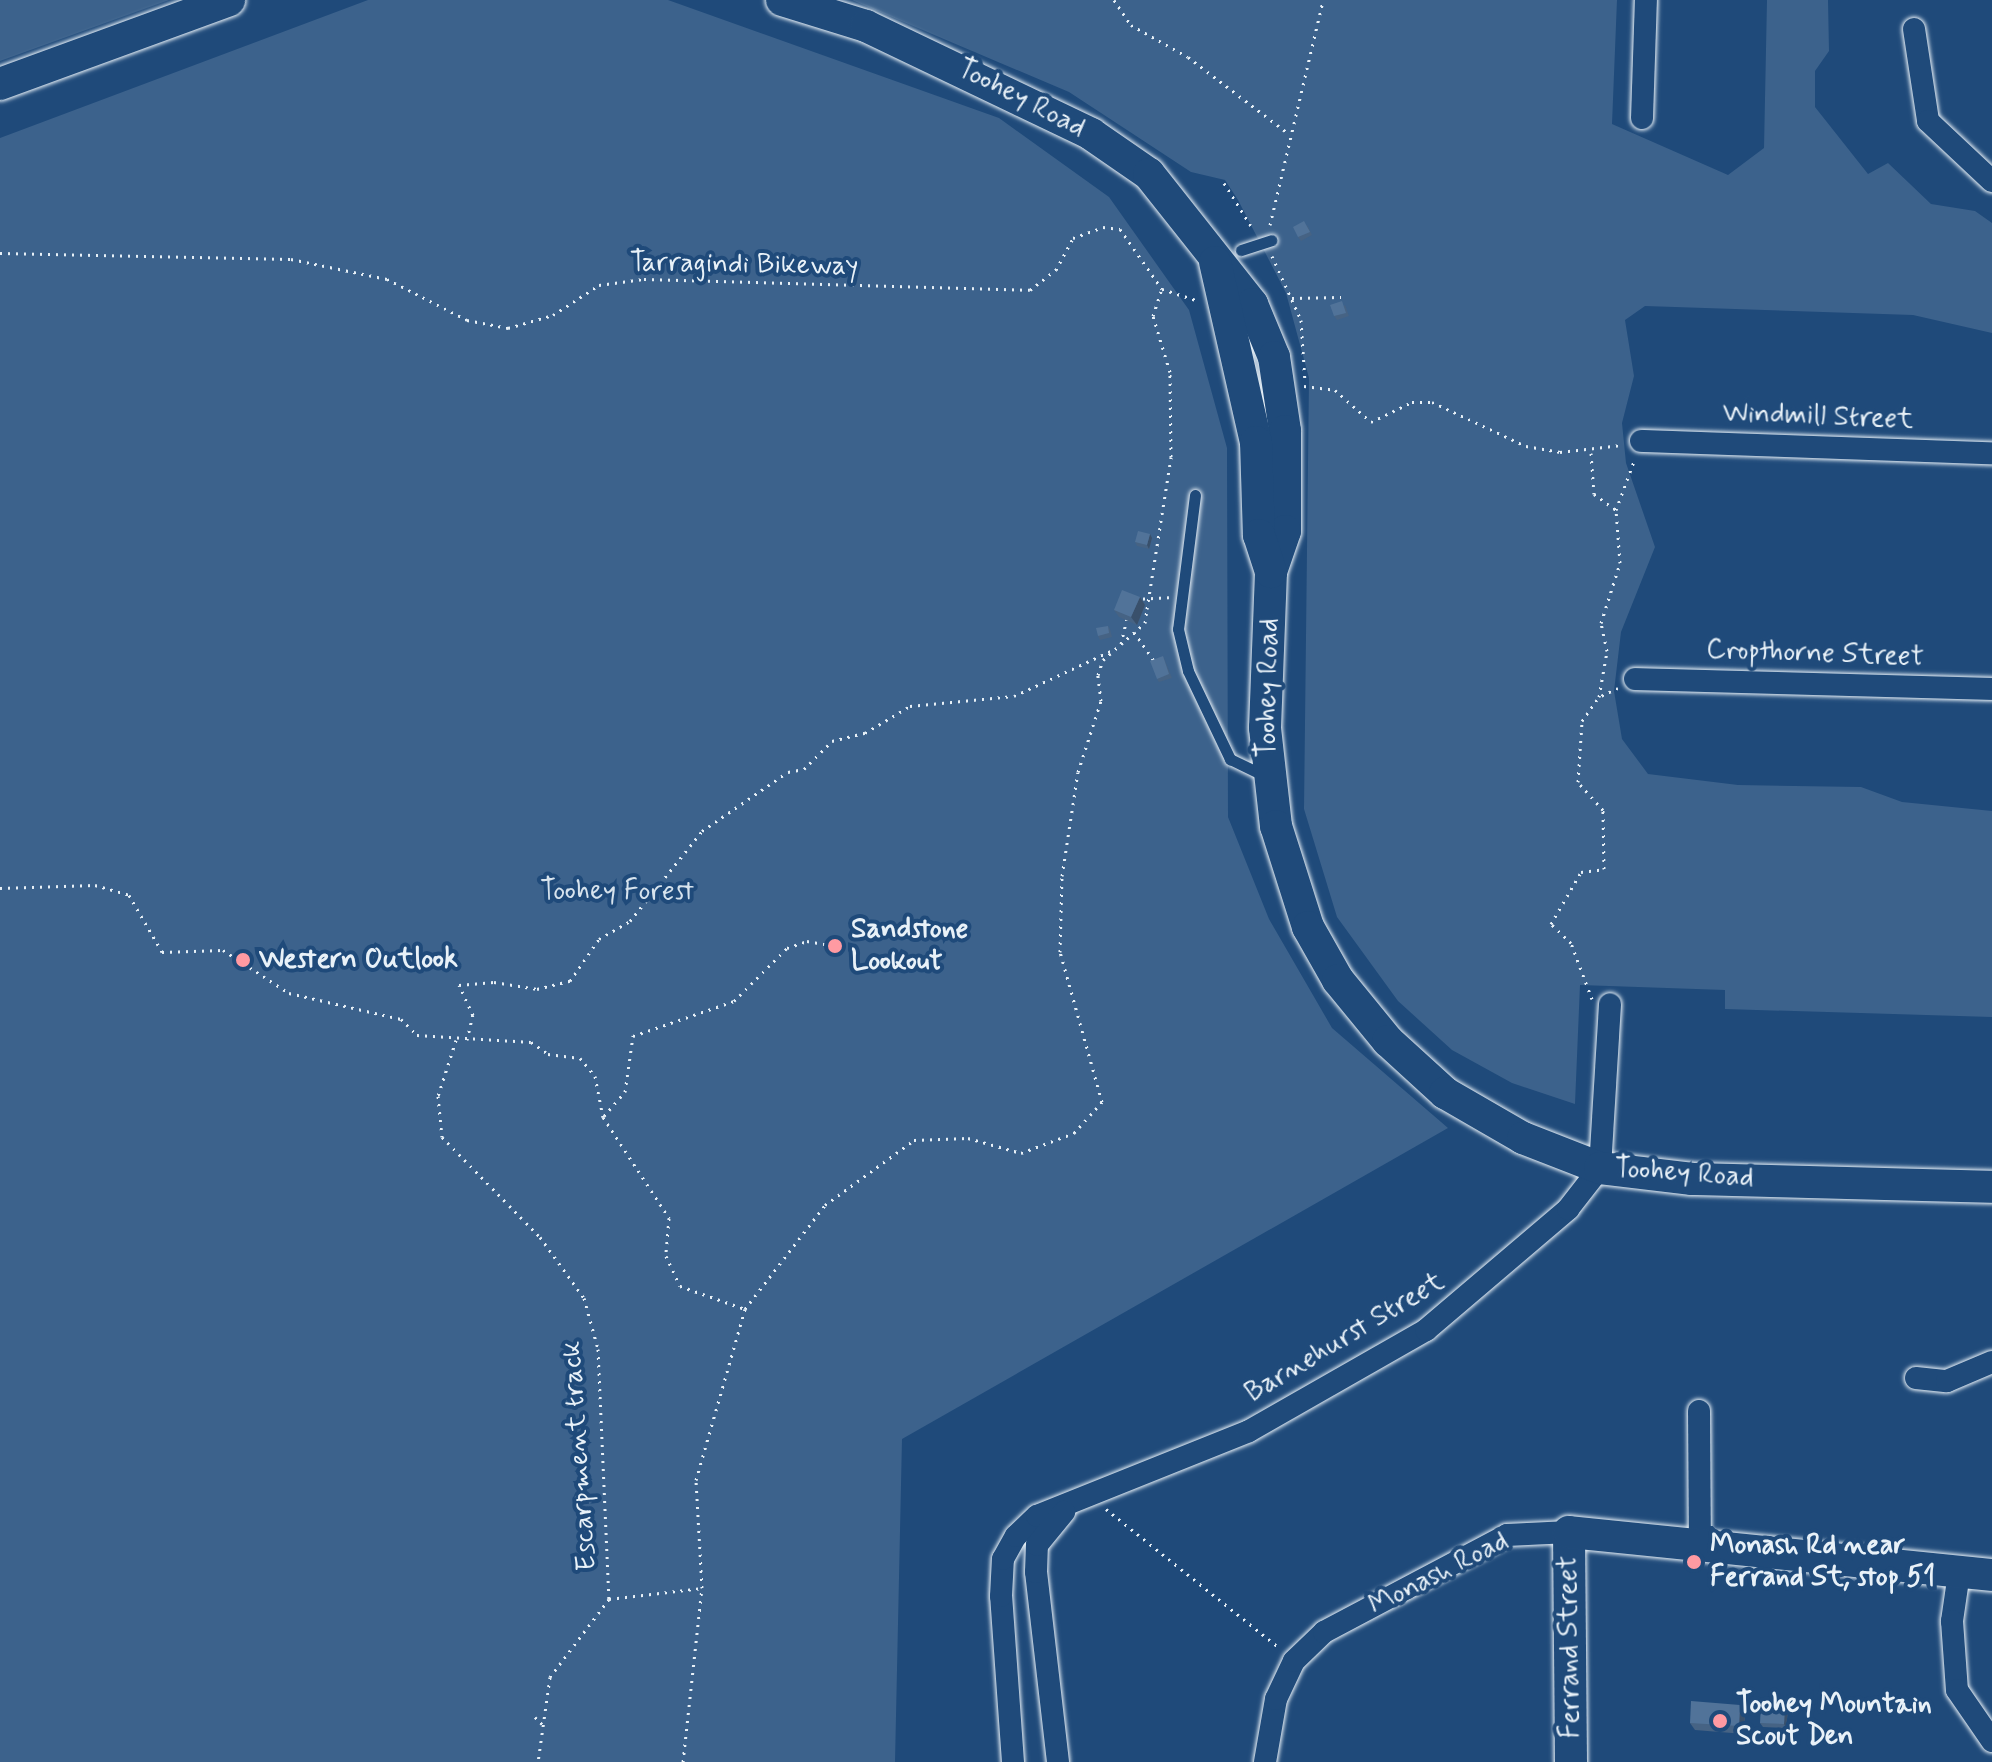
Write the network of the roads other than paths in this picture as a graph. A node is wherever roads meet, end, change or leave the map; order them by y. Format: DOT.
graph roads {
  1 [pos="229,0"];
  2 [pos="782,0"];
  3 [pos="1646,0"];
  4 [pos="1914,29"];
  5 [pos="0,84"];
  6 [pos="1642,118"];
  7 [pos="1992,181"];
  8 [pos="1271,240"];
  9 [pos="1228,256"];
  10 [pos="1641,441"];
  11 [pos="1992,453"];
  12 [pos="1195,495"];
  13 [pos="1635,679"];
  14 [pos="1992,689"];
  15 [pos="1268,777"];
  16 [pos="1610,1010"];
  17 [pos="1600,1168"];
  18 [pos="1992,1187"];
  19 [pos="1992,1362"];
  20 [pos="1916,1378"];
  21 [pos="1699,1411"];
  22 [pos="1080,1498"];
  23 [pos="1569,1532"];
  24 [pos="1700,1545"];
  25 [pos="1959,1573"];
  26 [pos="1992,1575"];
  27 [pos="1992,1741"];
  28 [pos="1013,1762"];
  29 [pos="1058,1762"];
  30 [pos="1265,1762"];
  31 [pos="1571,1762"];
  1 -- 5 [label="main road"];
  2 -- 9 [label="main road, Toohey Road"];
  3 -- 6 [label="street"];
  4 -- 7 [label="street"];
  8 -- 9 [label="lane"];
  9 -- 15 [label="main road, Toohey Road"];
  10 -- 11 [label="street, Windmill Street"];
  12 -- 15 [label="lane"];
  13 -- 14 [label="street, Cropthorne Street"];
  15 -- 17 [label="main road, Toohey Road"];
  16 -- 17 [label="street"];
  17 -- 18 [label="main road, Toohey Road"];
  17 -- 22 [label="street, Barnehurst Street"];
  19 -- 20 [label="street"];
  21 -- 24 [label="street"];
  22 -- 28 [label="street, Barnehurst Street"];
  22 -- 29 [label="street, Barnehurst Street"];
  23 -- 24 [label="main road, Monash Road"];
  23 -- 30 [label="street, Monash Road"];
  23 -- 31 [label="main road, Ferrand Street"];
  24 -- 25 [label="main road, Monash Road"];
  25 -- 26 [label="main road, Monash Road"];
  25 -- 27 [label="street"];
}
